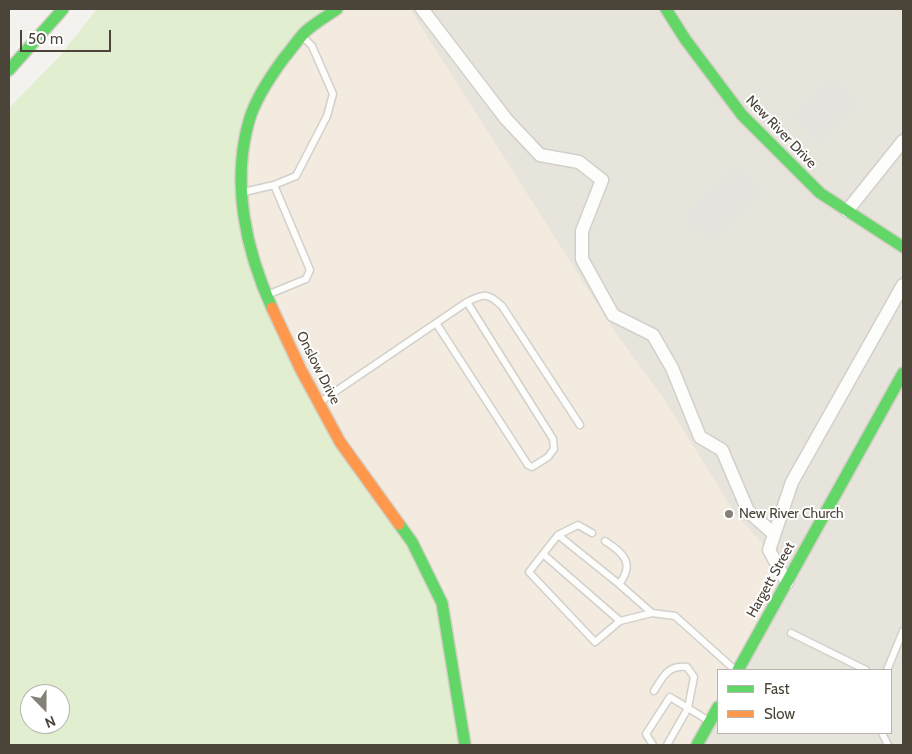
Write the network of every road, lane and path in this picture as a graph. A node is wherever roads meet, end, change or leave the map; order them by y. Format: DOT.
graph roads {
  1 [pos="63,9"];
  2 [pos="336,9"];
  3 [pos="422,9"];
  4 [pos="669,10"];
  5 [pos="302,36"];
  6 [pos="9,70"];
  7 [pos="903,140"];
  8 [pos="274,185"];
  9 [pos="242,192"];
  10 [pos="847,211"];
  11 [pos="903,247"];
  12 [pos="903,285"];
  13 [pos="266,295"];
  14 [pos="467,302"];
  15 [pos="436,323"];
  16 [pos="903,373"];
  17 [pos="319,403"];
  18 [pos="580,425"];
  19 [pos="592,533"];
  20 [pos="774,534"];
  21 [pos="558,535"];
  22 [pos="605,541"];
  23 [pos="543,554"];
  24 [pos="787,583"];
  25 [pos="619,584"];
  26 [pos="652,613"];
  27 [pos="620,621"];
  28 [pos="903,631"];
  29 [pos="791,633"];
  30 [pos="736,669"];
  31 [pos="738,669"];
  32 [pos="864,669"];
  33 [pos="887,669"];
  34 [pos="654,692"];
  35 [pos="688,708"];
  36 [pos="717,708"];
  37 [pos="710,722"];
  38 [pos="465,745"];
  39 [pos="653,745"];
  40 [pos="667,745"];
  41 [pos="697,745"];
  1 -- 6 [label="main road"];
  2 -- 5 [label="main road, Onslow Drive"];
  3 -- 20 [label="street"];
  4 -- 10 [label="main road, New River Drive"];
  5 -- 8 [label="lane"];
  5 -- 9 [label="main road, Onslow Drive"];
  7 -- 10 [label="street"];
  8 -- 9 [label="lane"];
  8 -- 13 [label="lane"];
  9 -- 13 [label="main road, Onslow Drive"];
  10 -- 11 [label="main road, New River Drive"];
  12 -- 20 [label="street"];
  13 -- 17 [label="main road, Onslow Drive"];
  14 -- 15 [label="lane"];
  14 -- 15 [label="lane"];
  14 -- 18 [label="lane"];
  15 -- 17 [label="lane"];
  16 -- 24 [label="main road, Hargett Street"];
  17 -- 38 [label="main road, Onslow Drive"];
  19 -- 21 [label="lane"];
  20 -- 24 [label="street"];
  21 -- 23 [label="lane"];
  21 -- 25 [label="lane"];
  22 -- 25 [label="lane"];
  23 -- 27 [label="lane"];
  23 -- 27 [label="lane"];
  24 -- 31 [label="main road, Hargett Street"];
  25 -- 26 [label="lane"];
  26 -- 27 [label="lane"];
  26 -- 30 [label="lane"];
  28 -- 33 [label="lane"];
  29 -- 32 [label="lane"];
  34 -- 35 [label="lane"];
  35 -- 37 [label="lane"];
  35 -- 39 [label="lane"];
  35 -- 40 [label="lane"];
  36 -- 37 [label="main road"];
  37 -- 41 [label="main road"];
}
